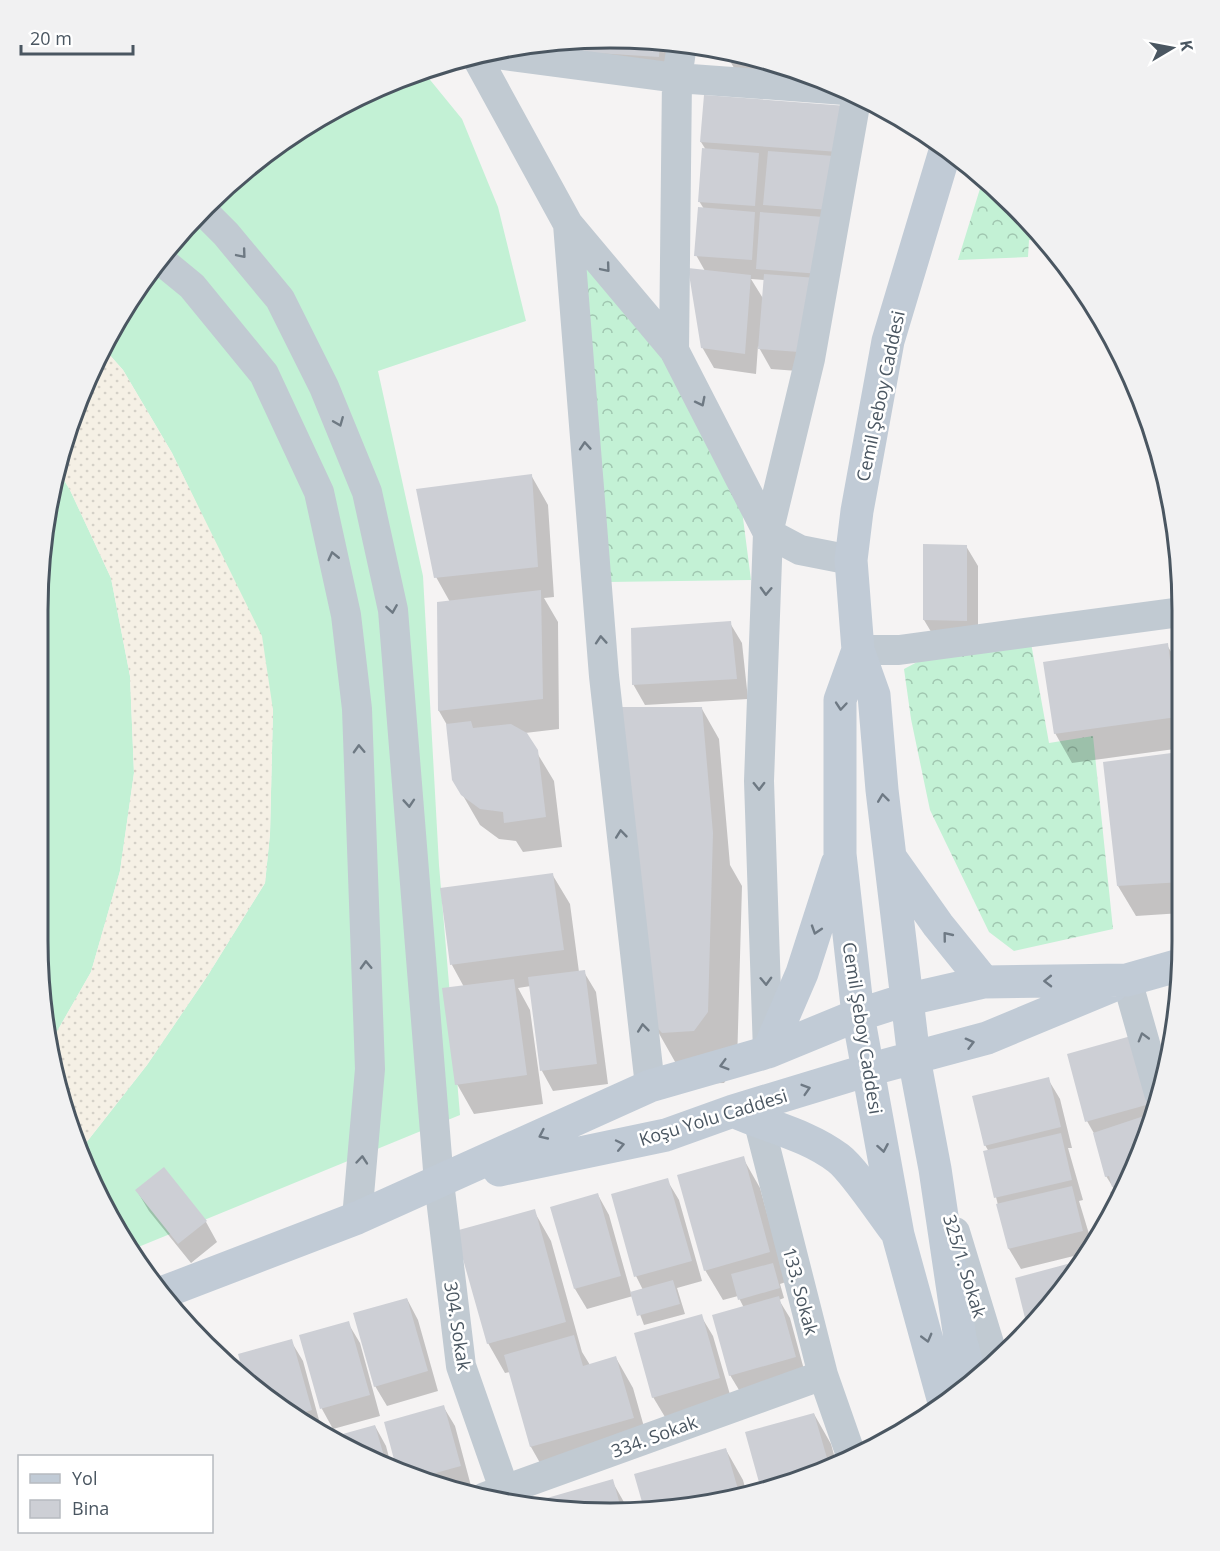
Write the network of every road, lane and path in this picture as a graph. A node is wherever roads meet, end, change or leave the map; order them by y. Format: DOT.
graph roads {
  1 [pos="681,53"];
  2 [pos="515,57"];
  3 [pos="480,64"];
  4 [pos="677,78"];
  5 [pos="817,88"];
  6 [pos="855,104"];
  7 [pos="943,158"];
  8 [pos="209,217"];
  9 [pos="568,224"];
  10 [pos="166,265"];
  11 [pos="674,350"];
  12 [pos="768,532"];
  13 [pos="851,560"];
  14 [pos="1172,613"];
  15 [pos="858,650"];
  16 [pos="840,854"];
  17 [pos="890,856"];
  18 [pos="1171,967"];
  19 [pos="1127,980"];
  20 [pos="984,982"];
  21 [pos="905,1000"];
  22 [pos="858,1015"];
  23 [pos="768,1052"];
  24 [pos="914,1058"];
  25 [pos="868,1070"];
  26 [pos="1155,1079"];
  27 [pos="650,1086"];
  28 [pos="746,1117"];
  29 [pos="935,1169"];
  30 [pos="439,1182"];
  31 [pos="357,1218"];
  32 [pos="898,1235"];
  33 [pos="169,1290"];
  34 [pos="992,1353"];
  35 [pos="969,1373"];
  36 [pos="823,1375"];
  37 [pos="942,1394"];
  38 [pos="849,1449"];
  39 [pos="499,1492"];
  40 [pos="507,1493"];
  1 -- 4 [label="street"];
  2 -- 4 [label="street"];
  3 -- 9 [label="street"];
  4 -- 5 [label="street"];
  4 -- 11 [label="street"];
  6 -- 12 [label="street"];
  7 -- 13 [label="main road, Cemil Şeboy Caddesi"];
  8 -- 30 [label="street, 304. Sokak, one-way"];
  9 -- 11 [label="street, one-way"];
  27 -- 9 [label="street, one-way"];
  31 -- 10 [label="street, one-way"];
  11 -- 12 [label="street, one-way"];
  12 -- 13 [label="street"];
  12 -- 23 [label="street, one-way"];
  13 -- 15 [label="main road, Cemil Şeboy Caddesi"];
  14 -- 15 [label="street"];
  15 -- 16 [label="main road, Cemil Şeboy Caddesi, one-way"];
  17 -- 15 [label="main road, Cemil Şeboy Caddesi, one-way"];
  16 -- 22 [label="main road, Cemil Şeboy Caddesi"];
  16 -- 23 [label="main road, one-way"];
  20 -- 17 [label="main road, one-way"];
  17 -- 21 [label="main road, Cemil Şeboy Caddesi"];
  18 -- 19 [label="main road"];
  19 -- 20 [label="main road, one-way"];
  24 -- 19 [label="main road, Koşu Yolu Caddesi, one-way"];
  26 -- 19 [label="street, one-way"];
  20 -- 21 [label="main road, Koşu Yolu Caddesi"];
  21 -- 22 [label="main road, Koşu Yolu Caddesi"];
  21 -- 24 [label="main road, Cemil Şeboy Caddesi"];
  22 -- 23 [label="main road, Koşu Yolu Caddesi"];
  22 -- 25 [label="main road, Cemil Şeboy Caddesi"];
  23 -- 27 [label="main road, Koşu Yolu Caddesi, one-way"];
  24 -- 25 [label="main road, Koşu Yolu Caddesi"];
  24 -- 29 [label="main road"];
  28 -- 25 [label="main road, Koşu Yolu Caddesi, one-way"];
  25 -- 32 [label="main road, Cemil Şeboy Caddesi, one-way"];
  27 -- 30 [label="main road, Koşu Yolu Caddesi, one-way"];
  30 -- 28 [label="main road, Koşu Yolu Caddesi, one-way"];
  28 -- 32 [label="main road"];
  28 -- 36 [label="street, 133. Sokak"];
  29 -- 34 [label="street, 325/1. Sokak"];
  29 -- 35 [label="main road"];
  30 -- 31 [label="main road, Koşu Yolu Caddesi"];
  30 -- 39 [label="street, 304. Sokak"];
  31 -- 33 [label="main road, Koşu Yolu Caddesi"];
  32 -- 37 [label="main road, Cemil Şeboy Caddesi, one-way"];
  36 -- 38 [label="street, 133. Sokak"];
  36 -- 40 [label="street, 334. Sokak"];
}
